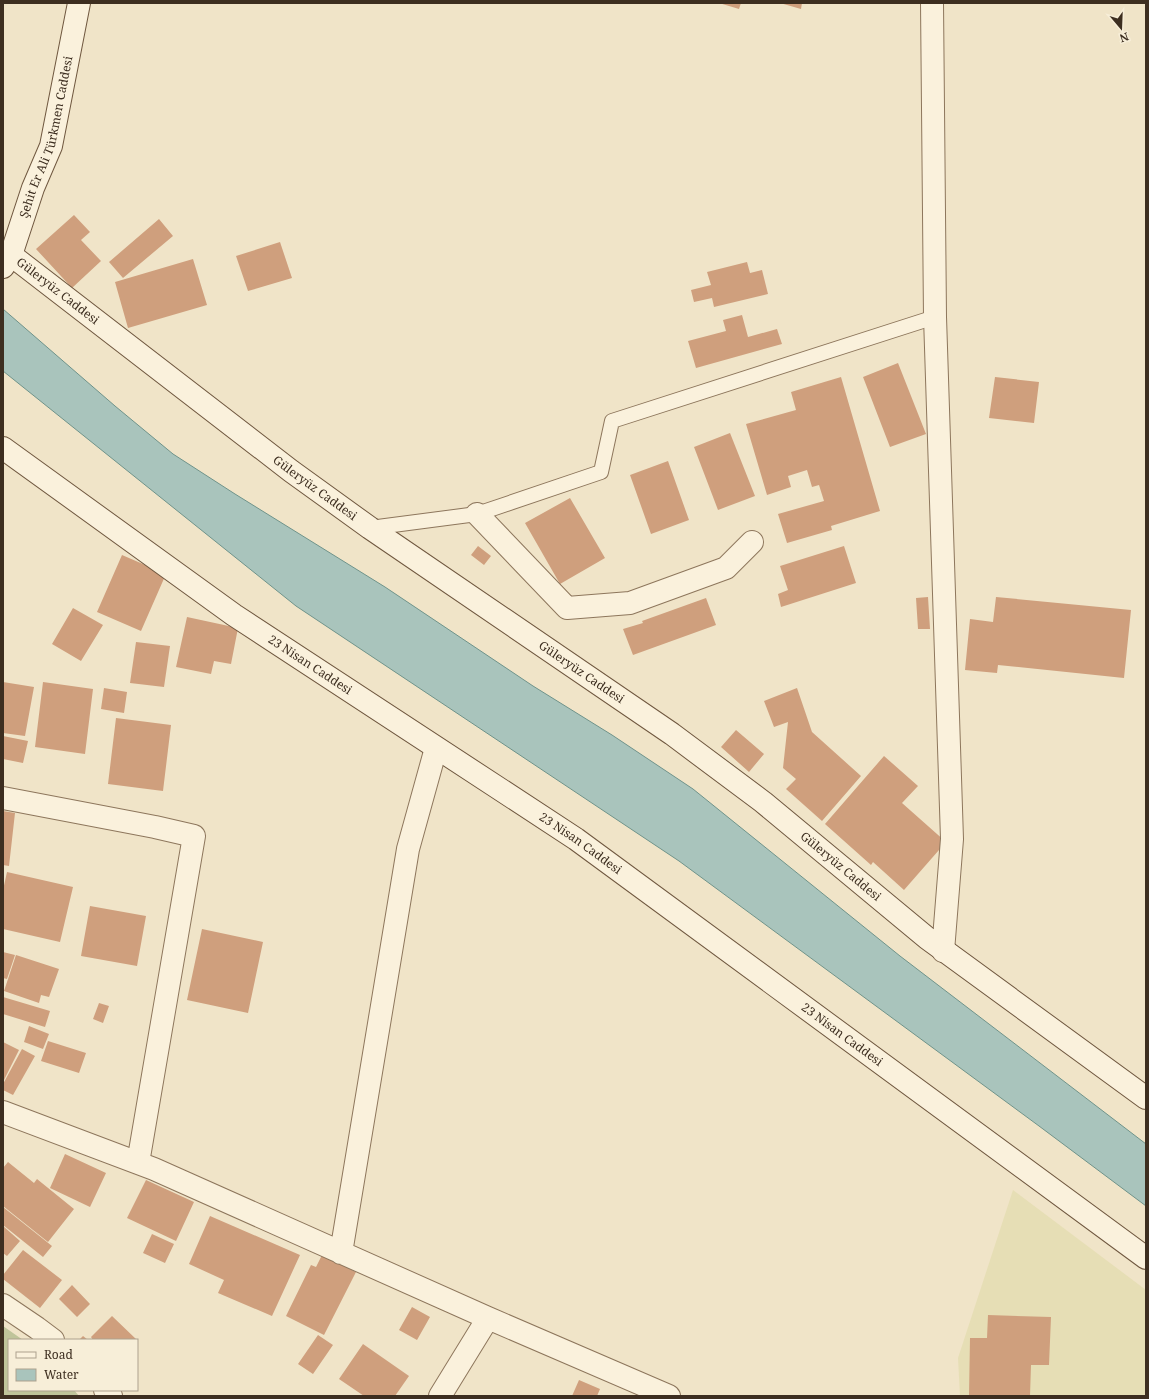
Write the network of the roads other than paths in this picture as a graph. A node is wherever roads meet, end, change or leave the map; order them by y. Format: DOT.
graph roads {
  1 [pos="79,3"];
  2 [pos="932,3"];
  3 [pos="7,261"];
  4 [pos="936,317"];
  5 [pos="3,448"];
  6 [pos="477,514"];
  7 [pos="370,528"];
  8 [pos="752,542"];
  9 [pos="436,748"];
  10 [pos="3,798"];
  11 [pos="943,951"];
  12 [pos="1146,1098"];
  13 [pos="3,1112"];
  14 [pos="138,1163"];
  15 [pos="341,1252"];
  16 [pos="1146,1258"];
  17 [pos="3,1306"];
  18 [pos="488,1318"];
  19 [pos="52,1339"];
  20 [pos="440,1396"];
  21 [pos="669,1396"];
  1 -- 3 [label="street, Şehit Er Ali Türkmen Caddesi"];
  2 -- 4 [label="street"];
  3 -- 7 [label="street, Güleryüz Caddesi"];
  4 -- 6 [label="lane"];
  4 -- 11 [label="street"];
  5 -- 9 [label="street, 23 Nisan Caddesi"];
  6 -- 7 [label="lane"];
  6 -- 8 [label="street"];
  7 -- 11 [label="street, Güleryüz Caddesi"];
  9 -- 15 [label="street"];
  9 -- 16 [label="street, 23 Nisan Caddesi"];
  10 -- 14 [label="street"];
  11 -- 12 [label="street, Güleryüz Caddesi"];
  13 -- 14 [label="street"];
  14 -- 15 [label="street"];
  15 -- 18 [label="street"];
  17 -- 19 [label="street"];
  18 -- 20 [label="street"];
  18 -- 21 [label="street"];
}
